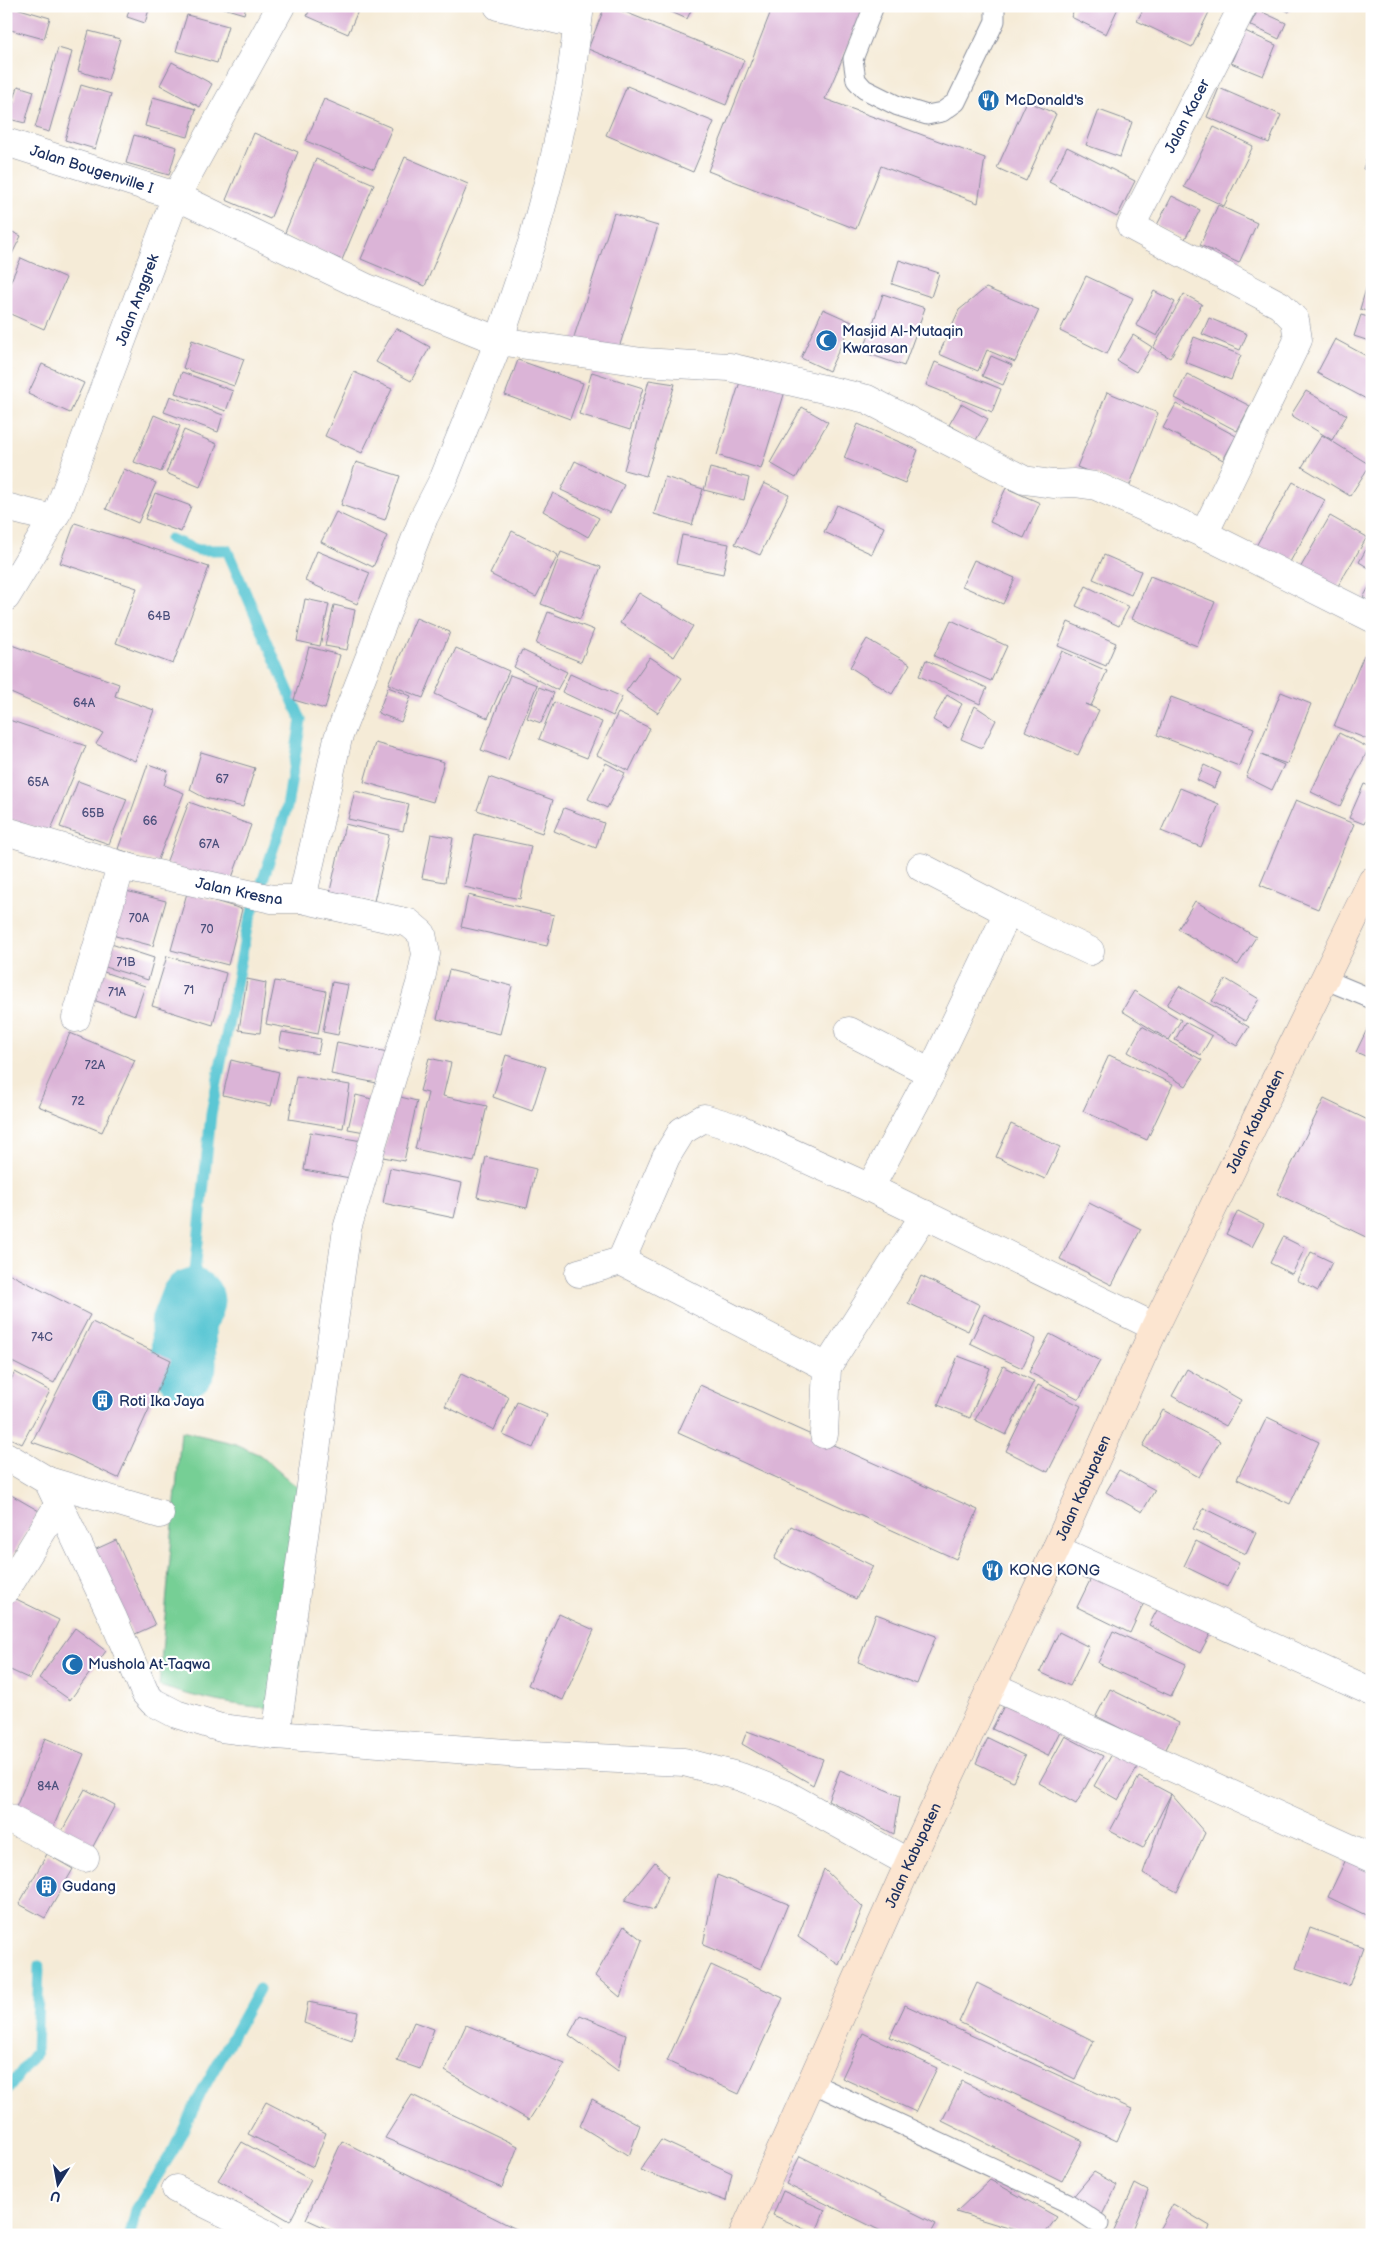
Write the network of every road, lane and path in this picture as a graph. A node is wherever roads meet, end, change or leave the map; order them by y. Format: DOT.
graph roads {
  1 [pos="280,6"];
  2 [pos="498,6"];
  3 [pos="874,6"];
  4 [pos="995,6"];
  5 [pos="1243,6"];
  6 [pos="578,15"];
  7 [pos="6,142"];
  8 [pos="176,196"];
  9 [pos="498,341"];
  10 [pos="60,506"];
  11 [pos="6,507"];
  12 [pos="1204,534"];
  13 [pos="6,597"];
  14 [pos="1372,618"];
  15 [pos="6,831"];
  16 [pos="121,866"];
  17 [pos="921,867"];
  18 [pos="1372,881"];
  19 [pos="302,900"];
  20 [pos="1008,912"];
  21 [pos="1090,951"];
  22 [pos="1324,979"];
  23 [pos="1372,999"];
  24 [pos="76,1018"];
  25 [pos="849,1031"];
  26 [pos="931,1072"];
  27 [pos="870,1188"];
  28 [pos="925,1214"];
  29 [pos="621,1262"];
  30 [pos="579,1273"];
  31 [pos="1155,1326"];
  32 [pos="827,1367"];
  33 [pos="824,1434"];
  34 [pos="6,1456"];
  35 [pos="54,1493"];
  36 [pos="160,1514"];
  37 [pos="1056,1549"];
  38 [pos="6,1590"];
  39 [pos="992,1686"];
  40 [pos="1372,1692"];
  41 [pos="276,1735"];
  42 [pos="6,1817"];
  43 [pos="86,1858"];
  44 [pos="1372,1858"];
  45 [pos="909,1863"];
  46 [pos="812,2083"];
  47 [pos="176,2189"];
  48 [pos="1099,2224"];
  49 [pos="270,2235"];
  50 [pos="743,2235"];
  1 -- 8 [label="street, Jalan Anggrek"];
  2 -- 6 [label="street"];
  3 -- 4 [label="lane"];
  5 -- 12 [label="street, Jalan Kacer"];
  6 -- 9 [label="street"];
  7 -- 8 [label="street, Jalan Bougenville I"];
  8 -- 9 [label="street, Jalan Bougenville I"];
  8 -- 10 [label="street, Jalan Anggrek"];
  9 -- 12 [label="street, Jalan Bougenville I"];
  9 -- 19 [label="street"];
  10 -- 11 [label="street"];
  10 -- 13 [label="street, Jalan Anggrek"];
  12 -- 14 [label="street, Jalan Bougenville I"];
  15 -- 16 [label="street, Jalan Kresna"];
  16 -- 19 [label="street, Jalan Kresna"];
  16 -- 24 [label="street"];
  17 -- 20 [label="street"];
  18 -- 22 [label="main road, Jalan Kabupaten"];
  19 -- 41 [label="street, Jalan Kresna"];
  20 -- 21 [label="street"];
  20 -- 26 [label="street"];
  22 -- 23 [label="lane"];
  22 -- 31 [label="main road, Jalan Kabupaten"];
  25 -- 26 [label="street"];
  26 -- 27 [label="street"];
  27 -- 28 [label="street"];
  27 -- 29 [label="street"];
  28 -- 31 [label="street"];
  28 -- 32 [label="street"];
  29 -- 30 [label="street"];
  29 -- 32 [label="street"];
  31 -- 37 [label="main road, Jalan Kabupaten"];
  32 -- 33 [label="street"];
  34 -- 35 [label="street"];
  35 -- 36 [label="street"];
  35 -- 38 [label="street"];
  35 -- 41 [label="street"];
  37 -- 39 [label="main road, Jalan Kabupaten"];
  37 -- 40 [label="street"];
  39 -- 44 [label="street"];
  39 -- 45 [label="main road, Jalan Kabupaten"];
  41 -- 45 [label="street"];
  42 -- 43 [label="street"];
  45 -- 46 [label="main road, Jalan Kabupaten"];
  46 -- 48 [label="lane"];
  46 -- 50 [label="main road, Jalan Kabupaten"];
  47 -- 49 [label="street"];
}
